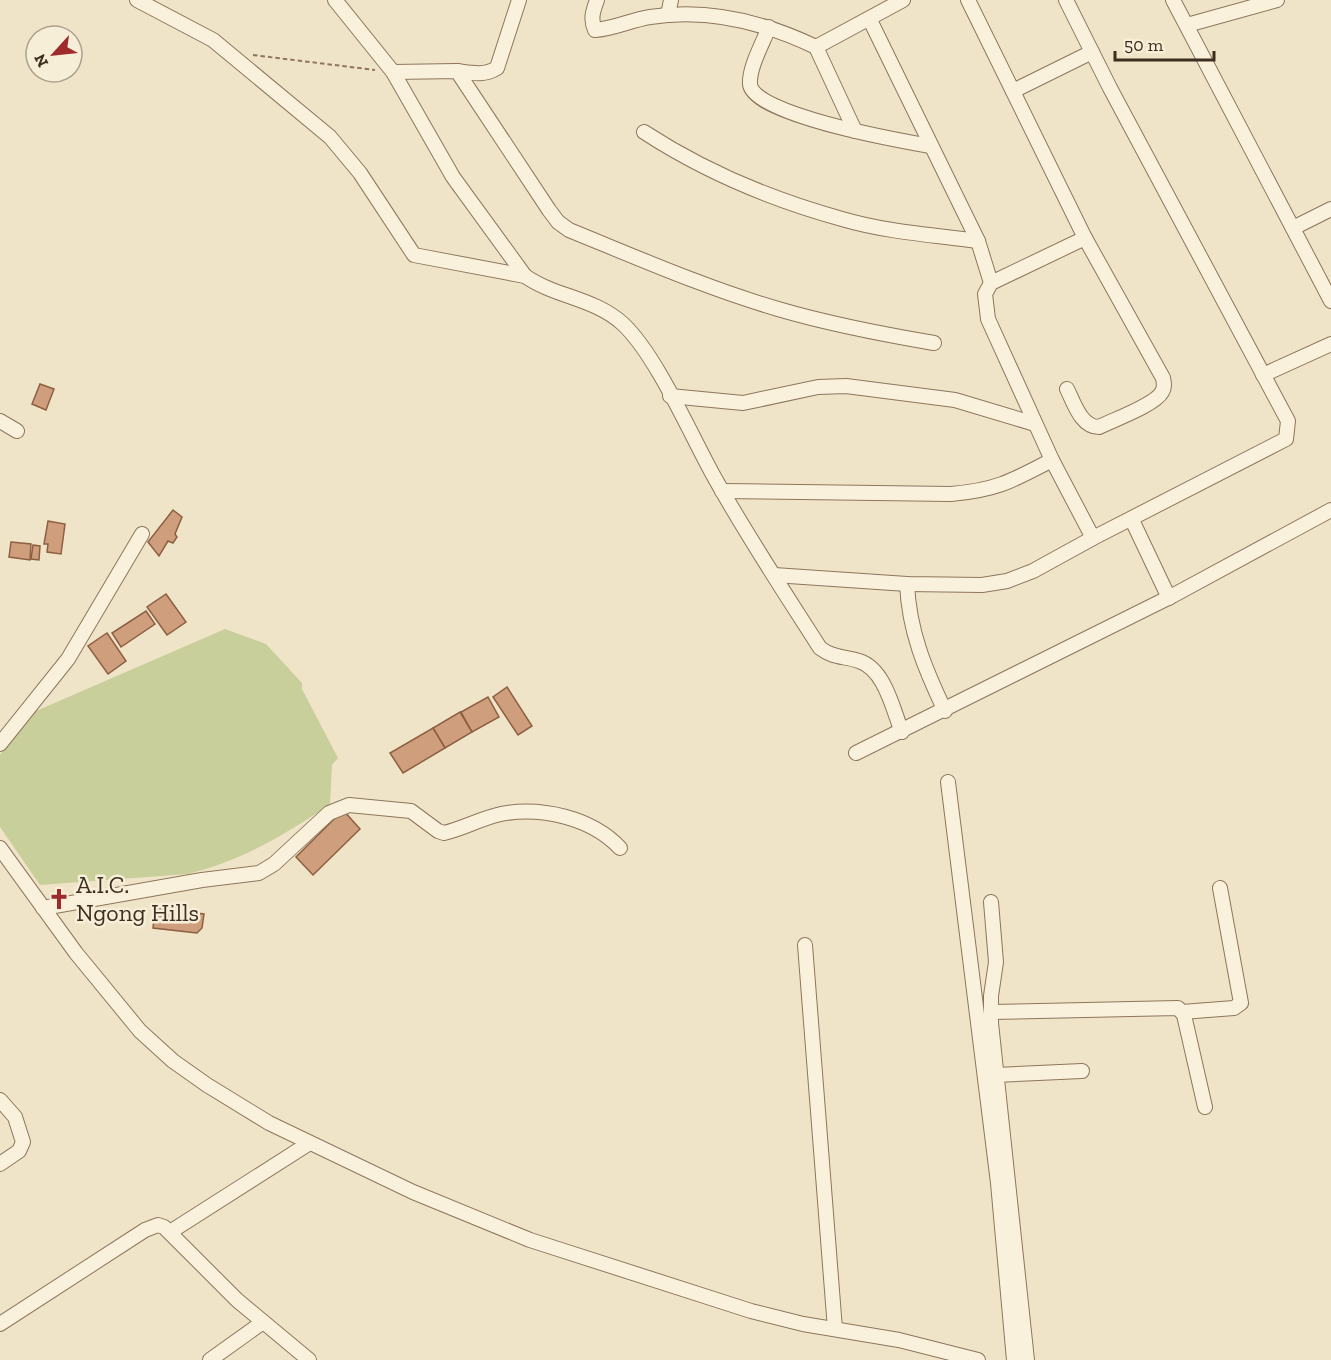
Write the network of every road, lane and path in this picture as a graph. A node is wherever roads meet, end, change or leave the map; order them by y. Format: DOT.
graph roads {
  1 [pos="137,0"];
  2 [pos="335,0"];
  3 [pos="519,0"];
  4 [pos="597,0"];
  5 [pos="671,0"];
  6 [pos="968,0"];
  7 [pos="1066,0"];
  8 [pos="1173,0"];
  9 [pos="1277,0"];
  10 [pos="897,1"];
  11 [pos="668,15"];
  12 [pos="870,20"];
  13 [pos="1187,25"];
  14 [pos="769,27"];
  15 [pos="816,47"];
  16 [pos="1092,52"];
  17 [pos="249,55"];
  18 [pos="457,70"];
  19 [pos="393,72"];
  20 [pos="1012,91"];
  21 [pos="855,131"];
  22 [pos="644,132"];
  23 [pos="930,146"];
  24 [pos="1331,209"];
  25 [pos="1293,228"];
  26 [pos="1085,238"];
  27 [pos="978,241"];
  28 [pos="525,276"];
  29 [pos="991,283"];
  30 [pos="1331,301"];
  31 [pos="934,343"];
  32 [pos="1331,344"];
  33 [pos="1263,375"];
  34 [pos="1067,389"];
  35 [pos="670,396"];
  36 [pos="0,422"];
  37 [pos="1035,424"];
  38 [pos="17,431"];
  39 [pos="1052,459"];
  40 [pos="722,491"];
  41 [pos="1331,510"];
  42 [pos="1132,520"];
  43 [pos="142,534"];
  44 [pos="1093,538"];
  45 [pos="774,575"];
  46 [pos="908,584"];
  47 [pos="1168,598"];
  48 [pos="945,711"];
  49 [pos="902,732"];
  50 [pos="0,744"];
  51 [pos="856,753"];
  52 [pos="948,782"];
  53 [pos="0,848"];
  54 [pos="620,848"];
  55 [pos="1220,888"];
  56 [pos="991,902"];
  57 [pos="43,908"];
  58 [pos="804,945"];
  59 [pos="991,1012"];
  60 [pos="1182,1012"];
  61 [pos="1082,1071"];
  62 [pos="996,1075"];
  63 [pos="0,1100"];
  64 [pos="1205,1107"];
  65 [pos="308,1144"];
  66 [pos="0,1164"];
  67 [pos="170,1232"];
  68 [pos="263,1322"];
  69 [pos="0,1323"];
  70 [pos="835,1329"];
  71 [pos="210,1360"];
  72 [pos="309,1360"];
  73 [pos="978,1360"];
  74 [pos="1014,1360"];
  75 [pos="1027,1360"];
  1 -- 28 [label="street"];
  2 -- 19 [label="street"];
  3 -- 18 [label="street"];
  4 -- 11 [label="street"];
  5 -- 11 [label="street"];
  6 -- 20 [label="street"];
  7 -- 16 [label="street"];
  8 -- 13 [label="street"];
  9 -- 13 [label="street"];
  10 -- 12 [label="street"];
  11 -- 14 [label="street"];
  12 -- 15 [label="street"];
  12 -- 23 [label="street"];
  13 -- 25 [label="street"];
  14 -- 15 [label="street"];
  14 -- 21 [label="street"];
  15 -- 21 [label="street"];
  16 -- 20 [label="street"];
  16 -- 33 [label="street"];
  17 -- 19 [label="path"];
  18 -- 19 [label="street"];
  18 -- 31 [label="street"];
  19 -- 28 [label="street"];
  20 -- 26 [label="street"];
  21 -- 23 [label="street"];
  22 -- 27 [label="street"];
  23 -- 27 [label="street"];
  24 -- 25 [label="street"];
  25 -- 30 [label="street"];
  26 -- 29 [label="street"];
  26 -- 34 [label="street"];
  27 -- 29 [label="street"];
  28 -- 35 [label="street"];
  29 -- 37 [label="street"];
  32 -- 33 [label="street"];
  33 -- 42 [label="street"];
  35 -- 37 [label="street"];
  35 -- 40 [label="street"];
  36 -- 38 [label="street"];
  37 -- 39 [label="street"];
  39 -- 40 [label="street"];
  39 -- 44 [label="street"];
  40 -- 45 [label="street"];
  41 -- 47 [label="street"];
  42 -- 44 [label="street"];
  42 -- 47 [label="street"];
  43 -- 50 [label="street"];
  44 -- 46 [label="street"];
  45 -- 46 [label="street"];
  45 -- 49 [label="street"];
  46 -- 48 [label="street"];
  47 -- 48 [label="street"];
  48 -- 49 [label="street"];
  49 -- 51 [label="street"];
  52 -- 74 [label="street"];
  53 -- 57 [label="street"];
  54 -- 57 [label="street"];
  55 -- 60 [label="street"];
  56 -- 59 [label="street"];
  57 -- 65 [label="street"];
  58 -- 70 [label="street"];
  59 -- 60 [label="street"];
  59 -- 62 [label="street"];
  60 -- 64 [label="street"];
  61 -- 62 [label="street"];
  62 -- 75 [label="street"];
  63 -- 66 [label="street"];
  65 -- 67 [label="street"];
  65 -- 70 [label="street"];
  67 -- 68 [label="street"];
  67 -- 69 [label="street"];
  68 -- 71 [label="street"];
  68 -- 72 [label="street"];
  70 -- 73 [label="street"];
}
